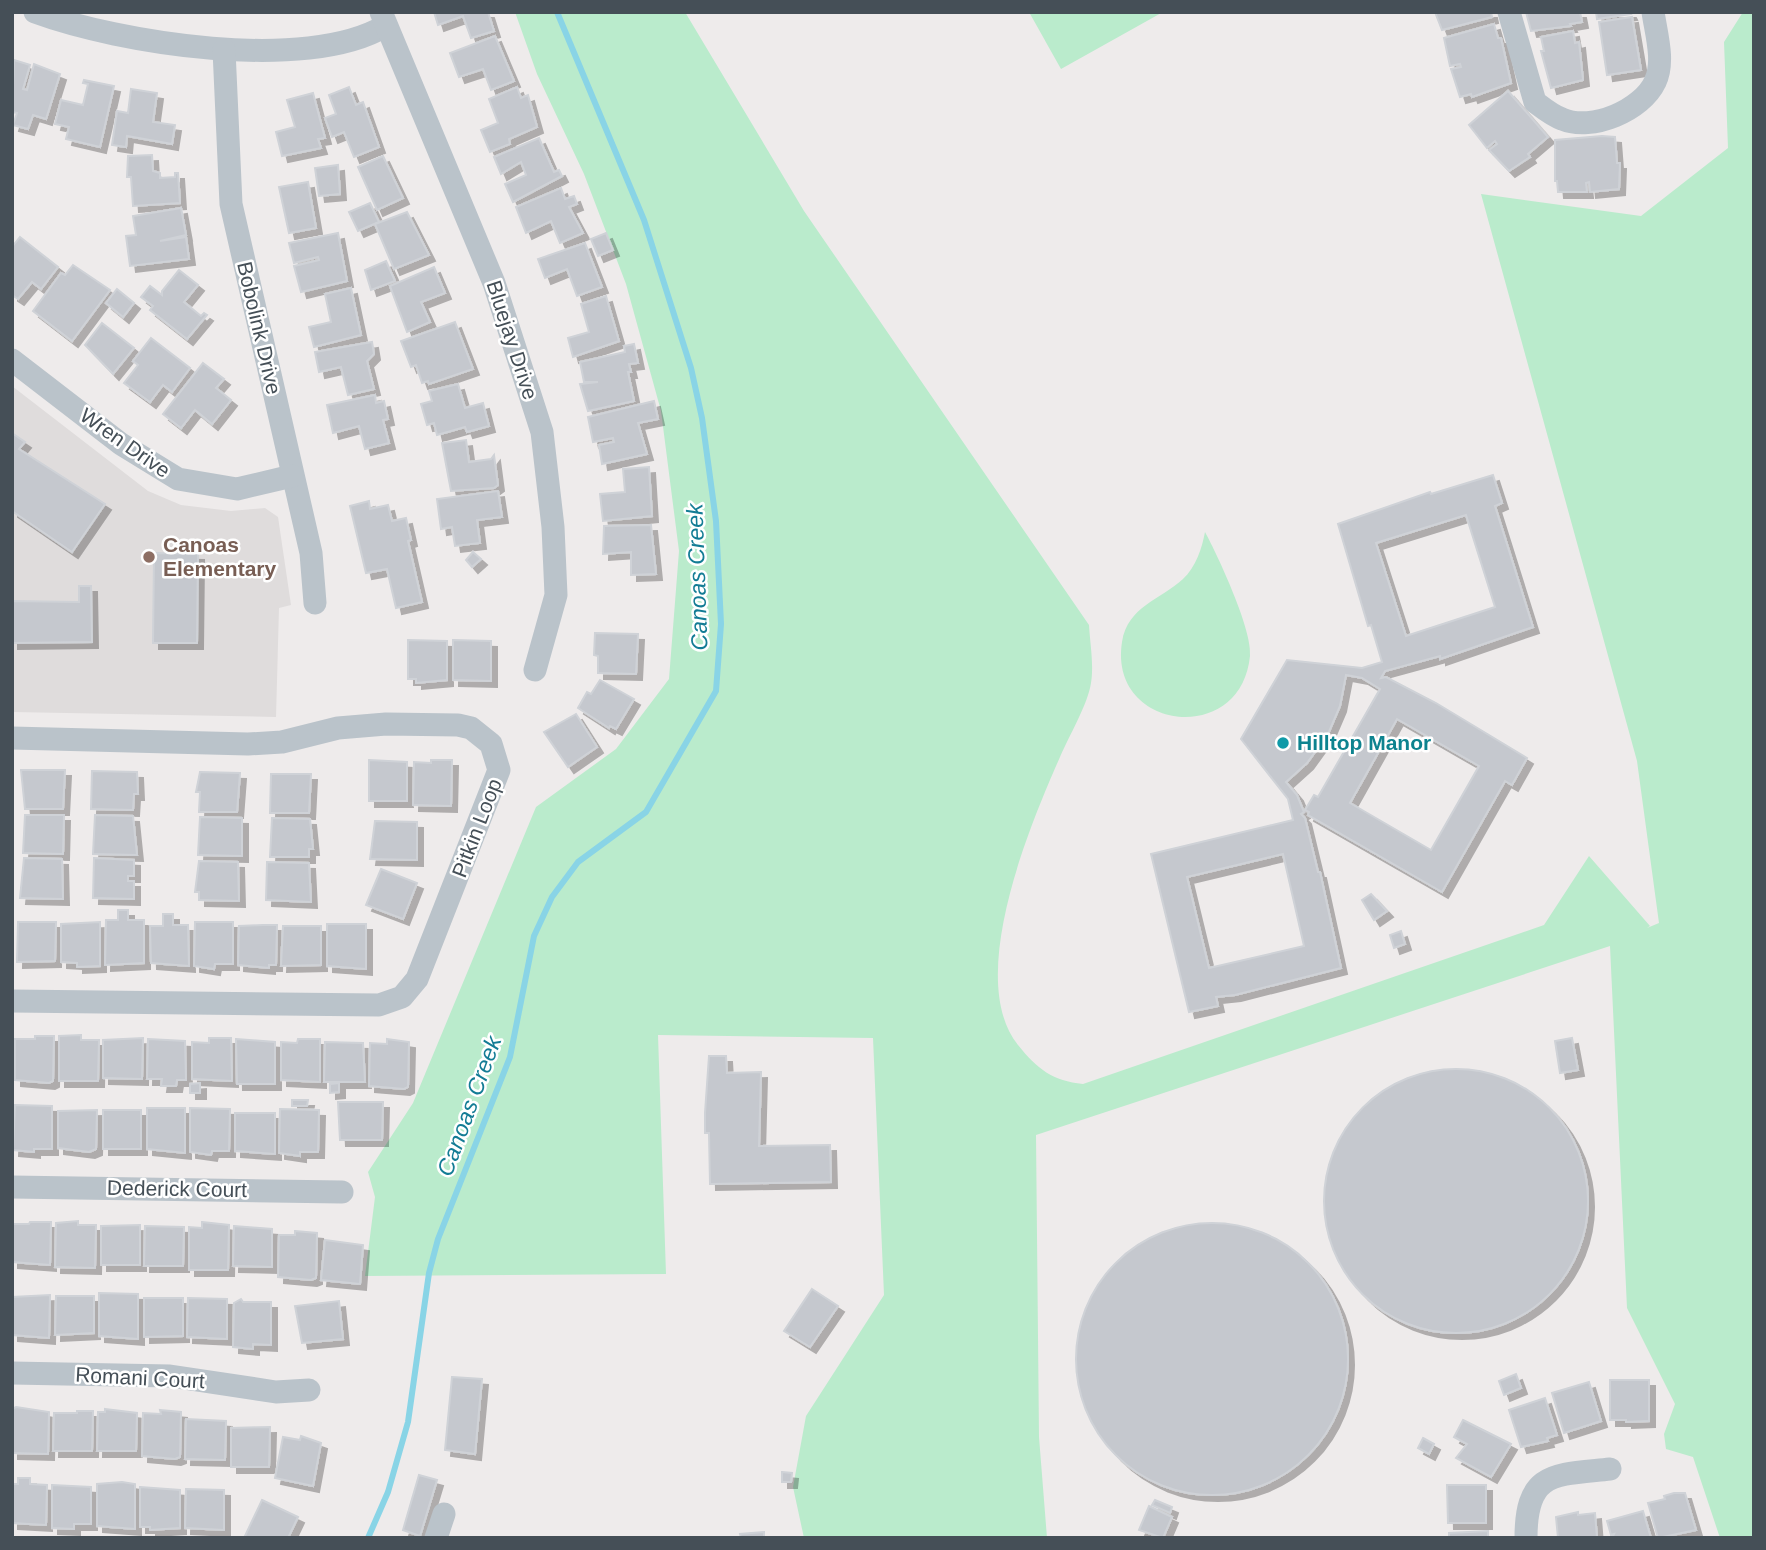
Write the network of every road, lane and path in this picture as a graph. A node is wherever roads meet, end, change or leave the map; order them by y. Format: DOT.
graph roads {
  1 [pos="35,12"];
  2 [pos="1509,12"];
  3 [pos="1653,12"];
  4 [pos="383,19"];
  5 [pos="224,50"];
  6 [pos="12,360"];
  7 [pos="292,476"];
  8 [pos="315,603"];
  9 [pos="535,670"];
  10 [pos="12,738"];
  11 [pos="12,1000"];
  12 [pos="12,1187"];
  13 [pos="342,1192"];
  14 [pos="12,1373"];
  15 [pos="309,1390"];
  16 [pos="1610,1469"];
  17 [pos="444,1514"];
  18 [pos="436,1538"];
  19 [pos="1527,1538"];
  1 -- 5 [label="street"];
  2 -- 3 [label="street"];
  4 -- 5 [label="street"];
  4 -- 9 [label="street, Bluejay Drive"];
  5 -- 7 [label="street, Bobolink Drive"];
  6 -- 7 [label="street, Wren Drive"];
  7 -- 8 [label="street, Bobolink Drive"];
  10 -- 11 [label="street, Pitkin Loop"];
  12 -- 13 [label="street, Dederick Court"];
  14 -- 15 [label="street, Romani Court"];
  16 -- 19 [label="street"];
  17 -- 18 [label="street"];
}
